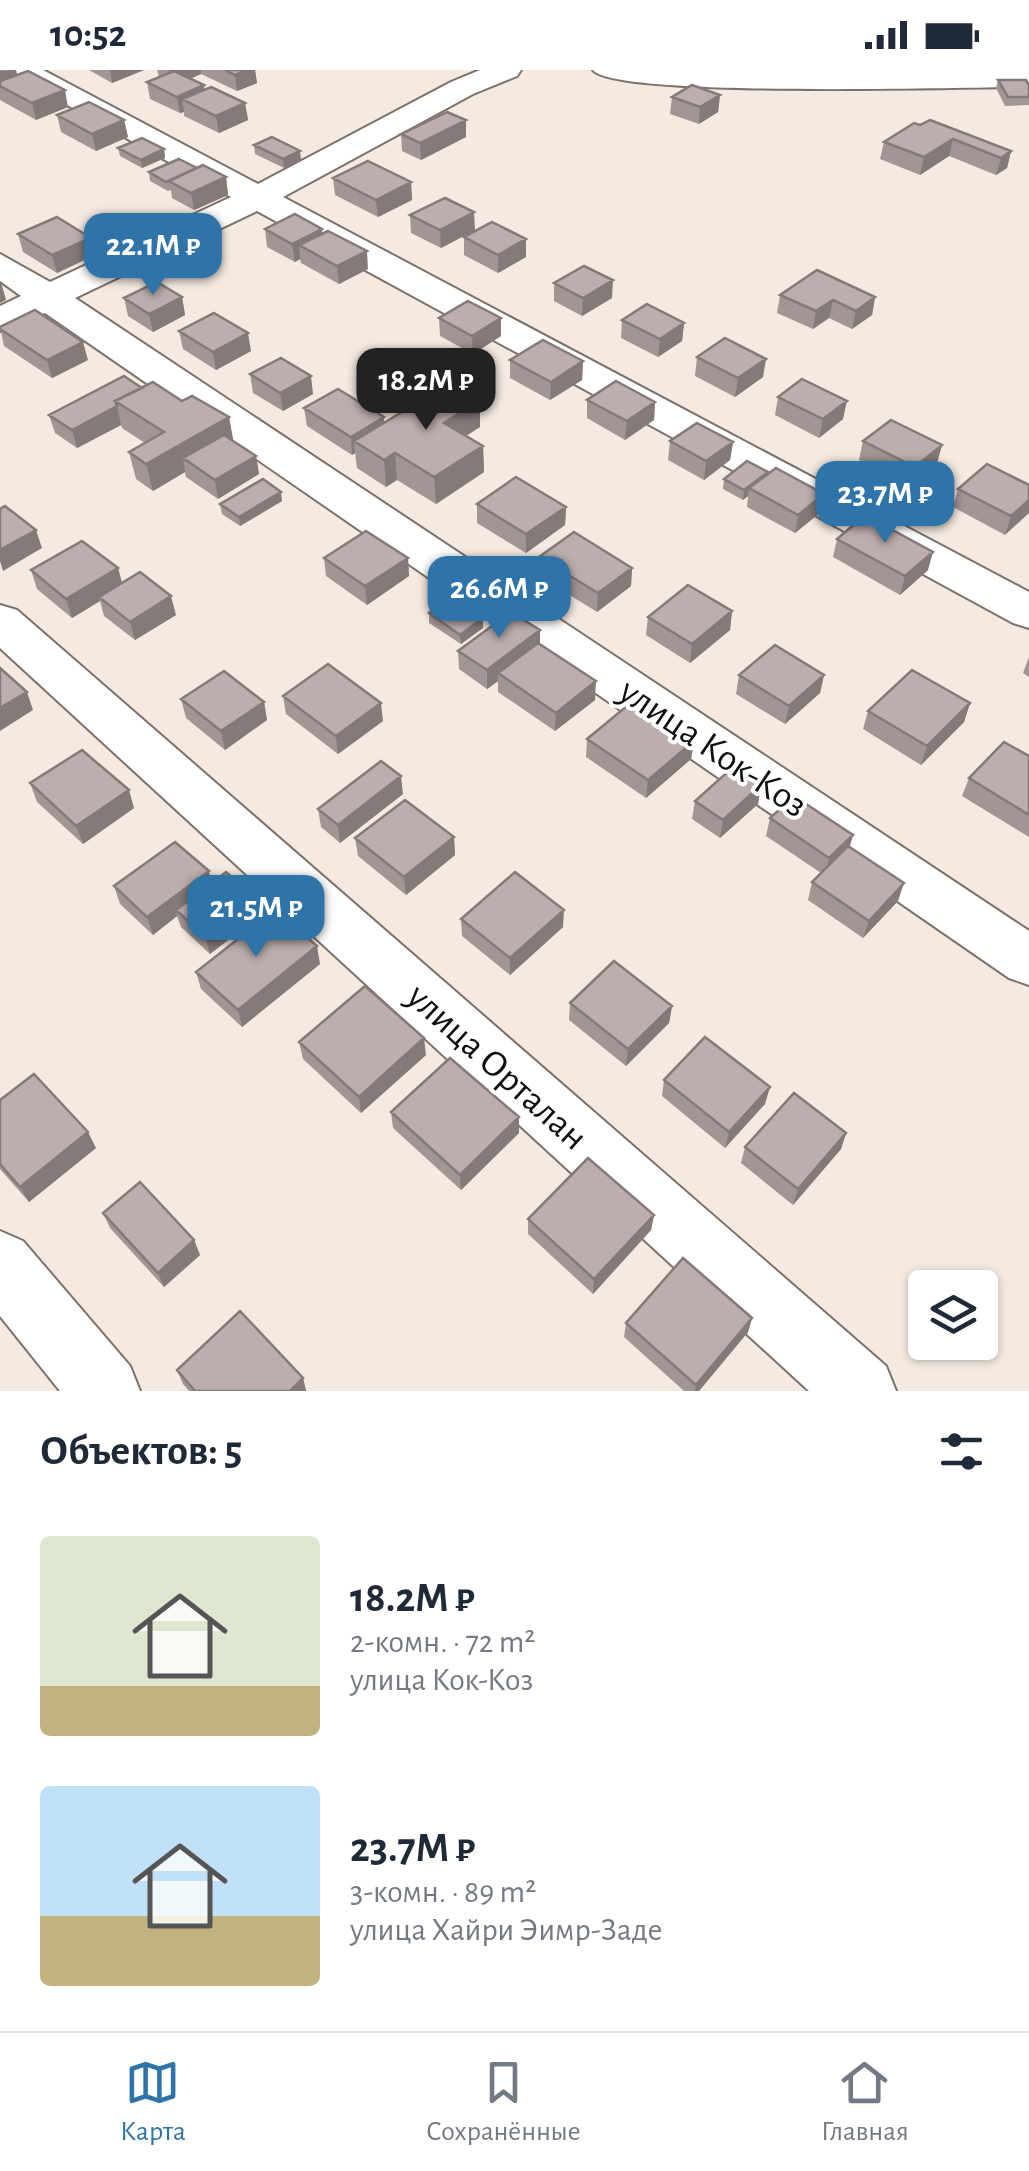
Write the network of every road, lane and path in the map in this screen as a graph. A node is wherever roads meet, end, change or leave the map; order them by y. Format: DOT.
graph roads {
  1 [pos="20,70"];
  2 [pos="506,70"];
  3 [pos="608,70"];
  4 [pos="1029,78"];
  5 [pos="259,196"];
  6 [pos="0,266"];
  7 [pos="50,296"];
  8 [pos="0,320"];
  9 [pos="1029,612"];
  10 [pos="0,621"];
  11 [pos="1029,961"];
  12 [pos="0,1264"];
  13 [pos="106,1391"];
  14 [pos="861,1391"];
  1 -- 5 [label="street"];
  2 -- 5 [label="street"];
  3 -- 4 [label="street"];
  5 -- 7 [label="street"];
  5 -- 9 [label="street"];
  6 -- 7 [label="street, улица Кок-Коз"];
  7 -- 8 [label="street"];
  7 -- 11 [label="street, улица Кок-Коз"];
  10 -- 14 [label="street, улица Орталан"];
  12 -- 13 [label="street"];
}
